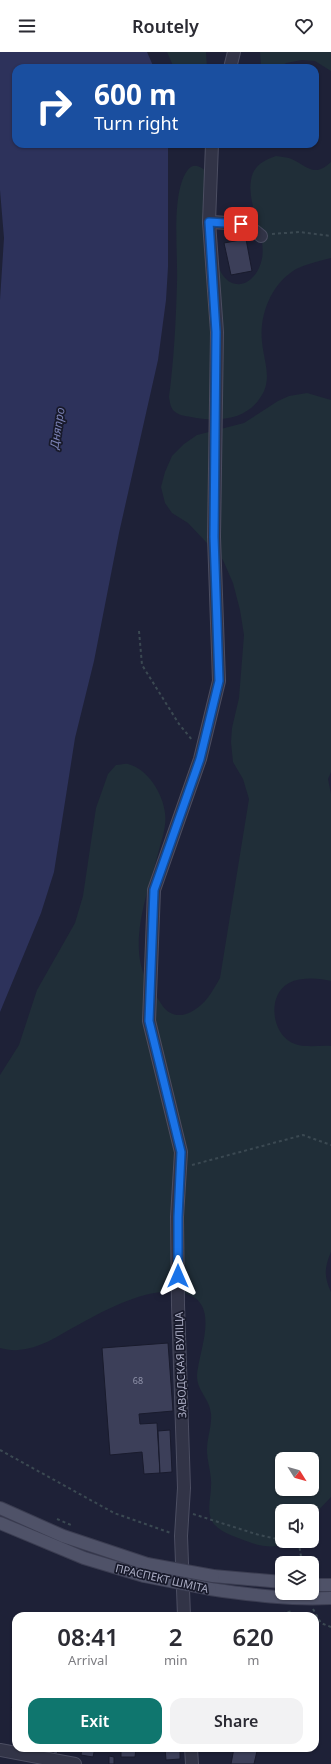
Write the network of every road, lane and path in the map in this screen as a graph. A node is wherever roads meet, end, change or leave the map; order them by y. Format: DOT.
graph roads {
  1 [pos="234,52"];
  2 [pos="231,64"];
  3 [pos="212,148"];
  4 [pos="209,222"];
  5 [pos="261,236"];
  6 [pos="331,236"];
  7 [pos="139,631"];
  8 [pos="204,744"];
  9 [pos="331,1145"];
  10 [pos="180,1168"];
  11 [pos="0,1450"];
  12 [pos="0,1508"];
  13 [pos="183,1510"];
  14 [pos="54,1518"];
  15 [pos="0,1523"];
  16 [pos="74,1526"];
  17 [pos="181,1536"];
  18 [pos="275,1539"];
  19 [pos="275,1581"];
  20 [pos="319,1585"];
  21 [pos="331,1585"];
  22 [pos="331,1598"];
  23 [pos="300,1609"];
  24 [pos="312,1609"];
  25 [pos="184,1612"];
  26 [pos="287,1612"];
  27 [pos="314,1612"];
  28 [pos="319,1620"];
  29 [pos="331,1627"];
  30 [pos="0,1750"];
  31 [pos="191,1752"];
  32 [pos="75,1764"];
  33 [pos="192,1764"];
  1 -- 2 [label="street"];
  3 -- 4 [label="street, ЗАВОДСКАЯ ВУЛІЦА"];
  4 -- 5 [label="street"];
  4 -- 8 [label="street, ЗАВОДСКАЯ ВУЛІЦА"];
  5 -- 6 [label="path"];
  7 -- 8 [label="path"];
  8 -- 10 [label="street, ЗАВОДСКАЯ ВУЛІЦА"];
  9 -- 10 [label="path"];
  10 -- 13 [label="street, ЗАВОДСКАЯ ВУЛІЦА"];
  11 -- 17 [label="path"];
  12 -- 19 [label="main road, ПРАСПЕКТ ШМІТА, bridge"];
  13 -- 17 [label="street, ЗАВОДСКАЯ ВУЛІЦА"];
  13 -- 18 [label="path"];
  14 -- 16 [label="path"];
  15 -- 22 [label="main road, ПРАСПЕКТ ШМІТА, bridge"];
  17 -- 25 [label="street, ЗАВОДСКАЯ ВУЛІЦА"];
  20 -- 21 [label="main road"];
  23 -- 26 [label="path"];
  24 -- 27 [label="path"];
  28 -- 29 [label="path"];
  30 -- 32 [label="street"];
  31 -- 33 [label="street"];
}
